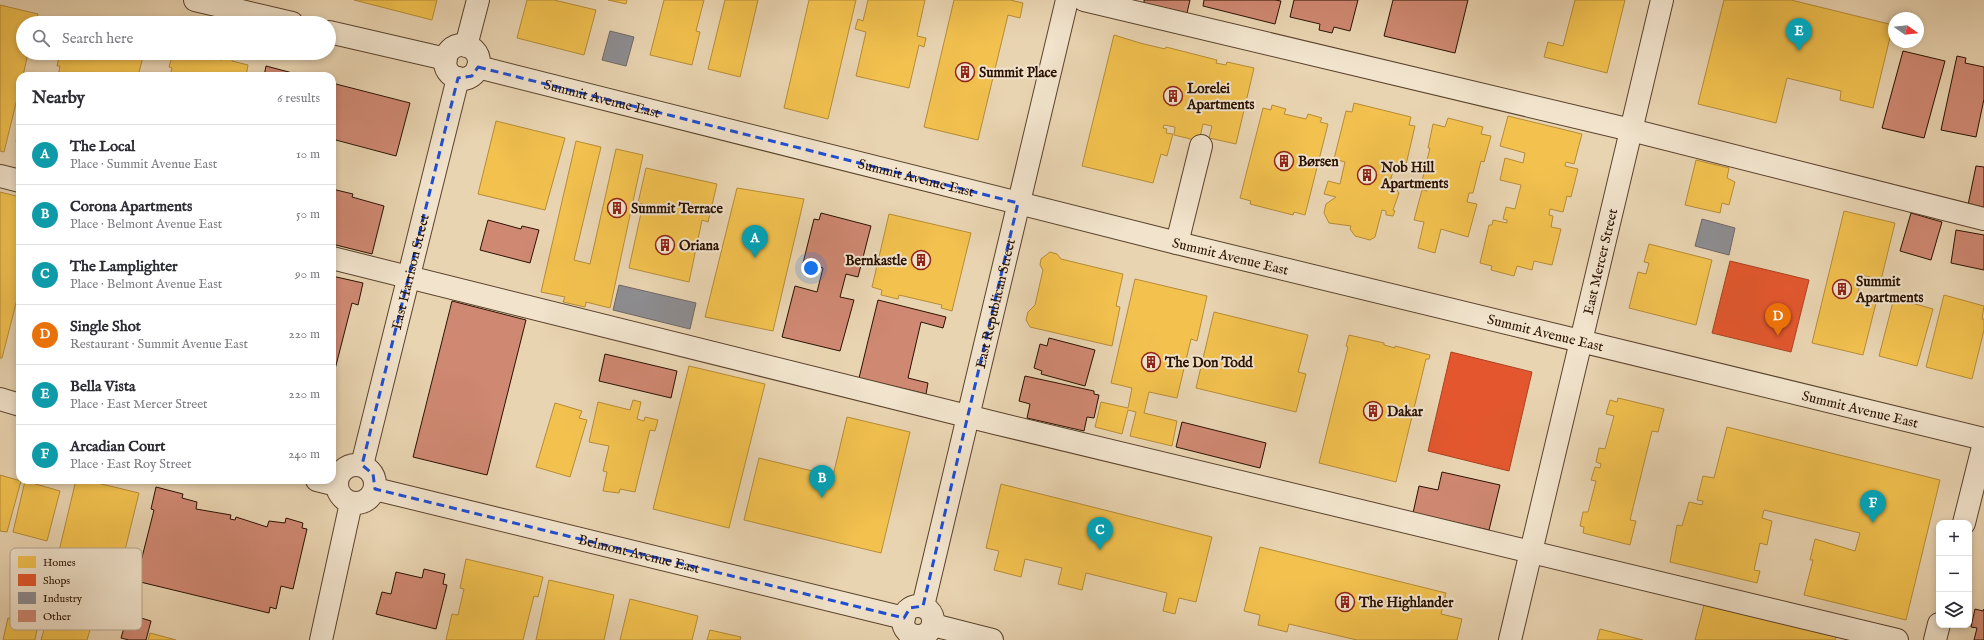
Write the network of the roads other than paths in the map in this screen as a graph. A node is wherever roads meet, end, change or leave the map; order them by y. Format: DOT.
graph roads {
  1 [pos="194,0"];
  2 [pos="478,0"];
  3 [pos="1067,0"];
  4 [pos="1084,0"];
  5 [pos="1662,0"];
  6 [pos="262,16"];
  7 [pos="336,34"];
  8 [pos="466,46"];
  9 [pos="446,59"];
  10 [pos="478,67"];
  11 [pos="458,78"];
  12 [pos="1631,130"];
  13 [pos="1201,146"];
  14 [pos="0,176"];
  15 [pos="16,180"];
  16 [pos="1018,203"];
  17 [pos="1984,219"];
  18 [pos="1177,243"];
  19 [pos="336,259"];
  20 [pos="409,277"];
  21 [pos="1581,341"];
  22 [pos="0,399"];
  23 [pos="16,403"];
  24 [pos="968,416"];
  25 [pos="1984,439"];
  26 [pos="1984,443"];
  27 [pos="362,465"];
  28 [pos="336,478"];
  29 [pos="329,484"];
  30 [pos="375,489"];
  31 [pos="351,503"];
  32 [pos="1965,520"];
  33 [pos="1531,554"];
  34 [pos="1938,628"];
  35 [pos="916,630"];
  36 [pos="321,640"];
  37 [pos="992,640"];
  38 [pos="1510,640"];
  39 [pos="1897,640"];
  40 [pos="1935,640"];
  1 -- 6 [label="street"];
  2 -- 8 [label="street"];
  3 -- 16 [label="street, East Republican Street"];
  4 -- 12 [label="street"];
  5 -- 12 [label="street, East Mercer Street"];
  7 -- 9 [label="street"];
  8 -- 9 [label="street"];
  8 -- 10 [label="street"];
  9 -- 11 [label="street"];
  10 -- 11 [label="street"];
  10 -- 16 [label="street, Summit Avenue East"];
  11 -- 20 [label="street, East Harrison Street"];
  12 -- 17 [label="street"];
  12 -- 21 [label="street, East Mercer Street"];
  13 -- 18 [label="street"];
  14 -- 15 [label="street"];
  16 -- 18 [label="street, Summit Avenue East"];
  16 -- 24 [label="street, East Republican Street"];
  18 -- 21 [label="street, Summit Avenue East"];
  19 -- 20 [label="street"];
  20 -- 24 [label="street"];
  20 -- 27 [label="street, East Harrison Street"];
  21 -- 25 [label="street, Summit Avenue East"];
  21 -- 33 [label="street, East Mercer Street"];
  22 -- 23 [label="street"];
  24 -- 33 [label="street"];
  24 -- 35 [label="street, East Republican Street"];
  26 -- 32 [label="street"];
  27 -- 28 [label="street"];
  27 -- 30 [label="street"];
  29 -- 31 [label="street"];
  30 -- 31 [label="street"];
  30 -- 35 [label="street, Belmont Avenue East"];
  31 -- 36 [label="street"];
  33 -- 38 [label="street, East Mercer Street"];
  33 -- 39 [label="street"];
  34 -- 40 [label="street"];
  35 -- 37 [label="street, Belmont Avenue East"];
}
